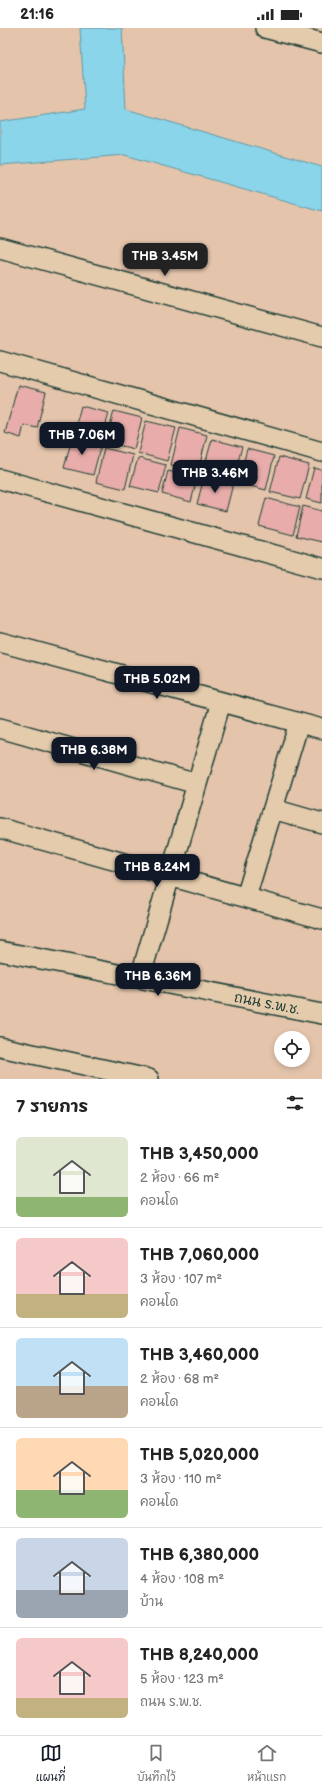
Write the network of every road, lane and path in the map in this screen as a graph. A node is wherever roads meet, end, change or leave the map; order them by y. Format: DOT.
graph roads {
  1 [pos="264,28"];
  2 [pos="322,43"];
  3 [pos="0,248"];
  4 [pos="322,337"];
  5 [pos="0,360"];
  6 [pos="322,452"];
  7 [pos="0,479"];
  8 [pos="322,568"];
  9 [pos="0,642"];
  10 [pos="221,702"];
  11 [pos="299,723"];
  12 [pos="0,728"];
  13 [pos="322,729"];
  14 [pos="197,784"];
  15 [pos="273,809"];
  16 [pos="322,823"];
  17 [pos="0,828"];
  18 [pos="170,876"];
  19 [pos="246,897"];
  20 [pos="322,918"];
  21 [pos="0,951"];
  22 [pos="140,978"];
  23 [pos="322,1014"];
  24 [pos="0,1047"];
  25 [pos="149,1079"];
  1 -- 2 [label="street"];
  3 -- 4 [label="street"];
  5 -- 6 [label="street"];
  7 -- 8 [label="street"];
  9 -- 10 [label="street"];
  10 -- 11 [label="street"];
  10 -- 14 [label="street"];
  11 -- 13 [label="street"];
  11 -- 15 [label="street"];
  12 -- 14 [label="street"];
  14 -- 18 [label="street"];
  15 -- 16 [label="street"];
  15 -- 19 [label="street"];
  17 -- 18 [label="street"];
  18 -- 19 [label="street"];
  18 -- 22 [label="street"];
  19 -- 20 [label="street"];
  21 -- 22 [label="street, ถนน ร.พ.ช."];
  22 -- 23 [label="street, ถนน ร.พ.ช."];
  24 -- 25 [label="street"];
}
